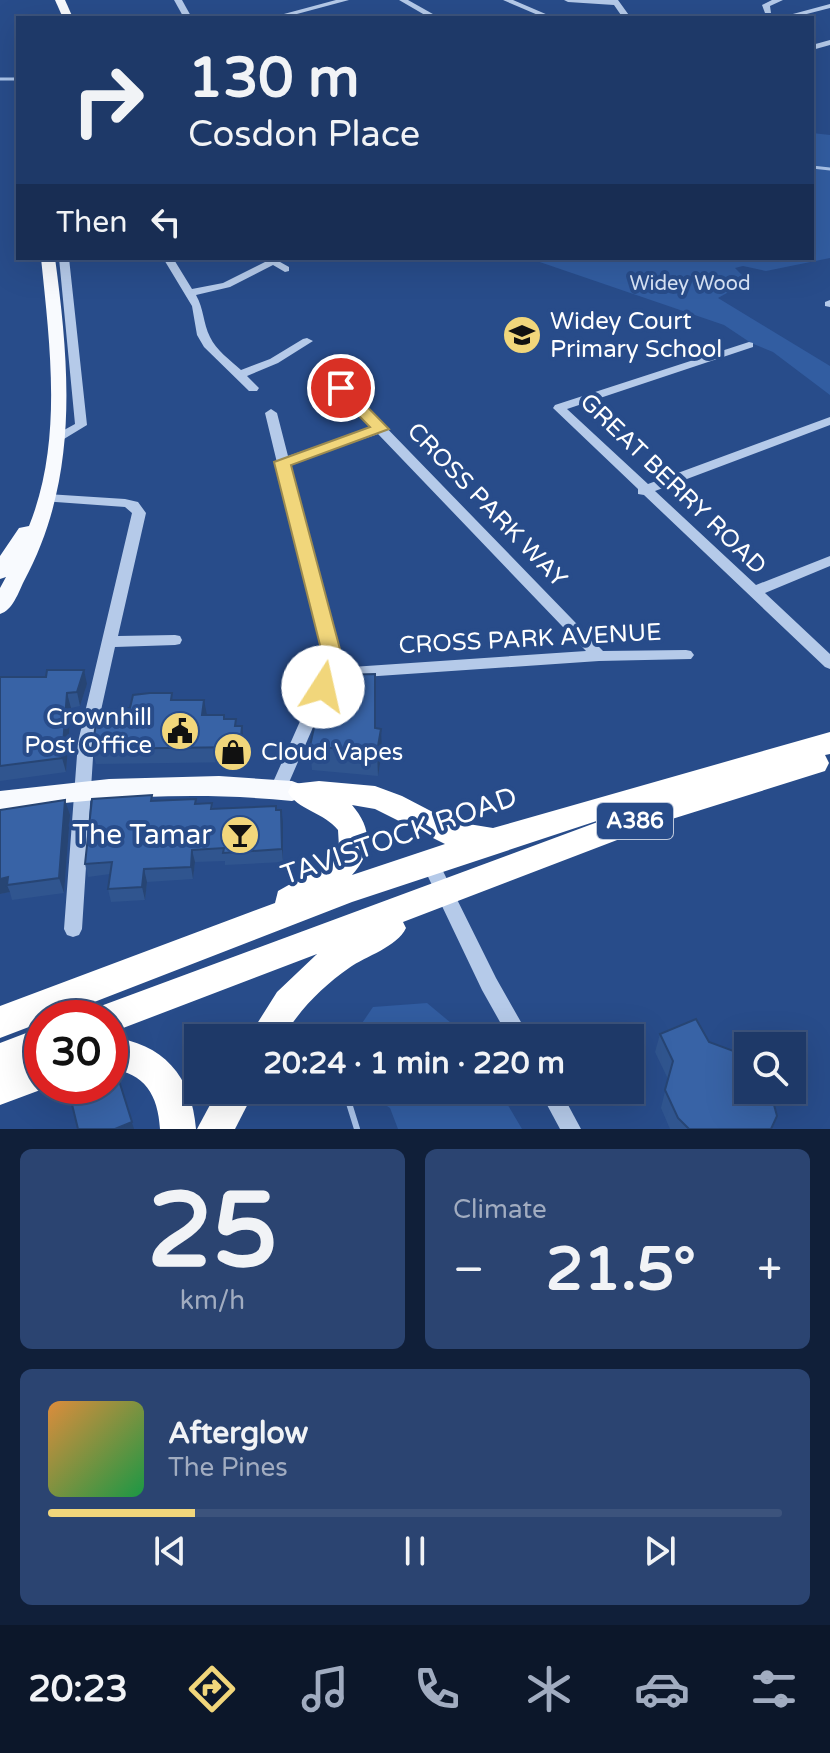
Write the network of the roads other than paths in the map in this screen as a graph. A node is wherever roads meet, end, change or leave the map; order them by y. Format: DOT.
graph roads {
  1 [pos="345,0"];
  2 [pos="403,0"];
  3 [pos="507,0"];
  4 [pos="568,0"];
  5 [pos="779,0"];
  6 [pos="614,1"];
  7 [pos="830,6"];
  8 [pos="768,11"];
  9 [pos="291,13"];
  10 [pos="280,16"];
  11 [pos="296,16"];
  12 [pos="432,16"];
  13 [pos="546,16"];
  14 [pos="790,16"];
  15 [pos="48,260"];
  16 [pos="64,260"];
  17 [pos="169,260"];
  18 [pos="285,269"];
  19 [pos="190,293"];
  20 [pos="307,341"];
  21 [pos="749,345"];
  22 [pos="238,375"];
  23 [pos="253,388"];
  24 [pos="341,388"];
  25 [pos="271,413"];
  26 [pos="830,421"];
  27 [pos="381,429"];
  28 [pos="59,438"];
  29 [pos="282,462"];
  30 [pos="643,491"];
  31 [pos="47,498"];
  32 [pos="830,561"];
  33 [pos="0,572"];
  34 [pos="754,592"];
  35 [pos="0,607"];
  36 [pos="175,640"];
  37 [pos="109,642"];
  38 [pos="686,655"];
  39 [pos="599,656"];
  40 [pos="827,658"];
  41 [pos="329,674"];
  42 [pos="830,743"];
  43 [pos="830,759"];
  44 [pos="81,790"];
  45 [pos="291,791"];
  46 [pos="0,801"];
  47 [pos="502,837"];
  48 [pos="430,862"];
  49 [pos="440,897"];
  50 [pos="73,929"];
  51 [pos="212,941"];
  52 [pos="128,1011"];
  53 [pos="0,1022"];
  54 [pos="272,1024"];
  55 [pos="512,1024"];
  56 [pos="24,1050"];
  57 [pos="128,1057"];
  58 [pos="0,1059"];
  59 [pos="24,1079"];
  60 [pos="0,1088"];
  61 [pos="230,1104"];
  62 [pos="557,1104"];
  63 [pos="178,1129"];
  64 [pos="215,1129"];
  65 [pos="571,1129"];
  1 -- 9 [label="street"];
  2 -- 12 [label="street"];
  3 -- 13 [label="street"];
  4 -- 6 [label="street"];
  5 -- 8 [label="street"];
  7 -- 14 [label="street"];
  9 -- 10 [label="street"];
  9 -- 11 [label="street"];
  15 -- 28 [label="main road"];
  16 -- 28 [label="street"];
  17 -- 19 [label="street"];
  18 -- 19 [label="street"];
  19 -- 22 [label="street"];
  20 -- 22 [label="street"];
  21 -- 30 [label="street, GREAT BERRY ROAD"];
  22 -- 23 [label="street"];
  24 -- 27 [label="street, CROSS PARK WAY"];
  25 -- 29 [label="street"];
  26 -- 30 [label="street"];
  27 -- 29 [label="street"];
  27 -- 39 [label="street, CROSS PARK WAY"];
  28 -- 31 [label="main road"];
  29 -- 41 [label="street"];
  30 -- 34 [label="street, GREAT BERRY ROAD"];
  31 -- 33 [label="main road"];
  31 -- 35 [label="main road"];
  31 -- 37 [label="street"];
  32 -- 34 [label="street"];
  34 -- 40 [label="street, GREAT BERRY ROAD"];
  36 -- 37 [label="street"];
  37 -- 44 [label="street"];
  38 -- 39 [label="street, CROSS PARK AVENUE"];
  39 -- 41 [label="street, CROSS PARK AVENUE"];
  41 -- 45 [label="street"];
  42 -- 47 [label="highway, TAVISTOCK ROAD / A386"];
  43 -- 49 [label="highway, A386"];
  44 -- 45 [label="main road"];
  44 -- 46 [label="main road"];
  44 -- 50 [label="street"];
  45 -- 47 [label="highway"];
  45 -- 51 [label="highway"];
  47 -- 48 [label="highway, TAVISTOCK ROAD / A386"];
  48 -- 49 [label="street"];
  48 -- 51 [label="highway, TAVISTOCK ROAD / A386"];
  49 -- 52 [label="highway, A386"];
  49 -- 54 [label="highway"];
  49 -- 55 [label="street"];
  51 -- 53 [label="highway, TAVISTOCK ROAD / A386"];
  56 -- 58 [label="highway"];
  57 -- 63 [label="highway"];
  59 -- 60 [label="highway"];
  61 -- 64 [label="highway"];
  62 -- 65 [label="street"];
}
